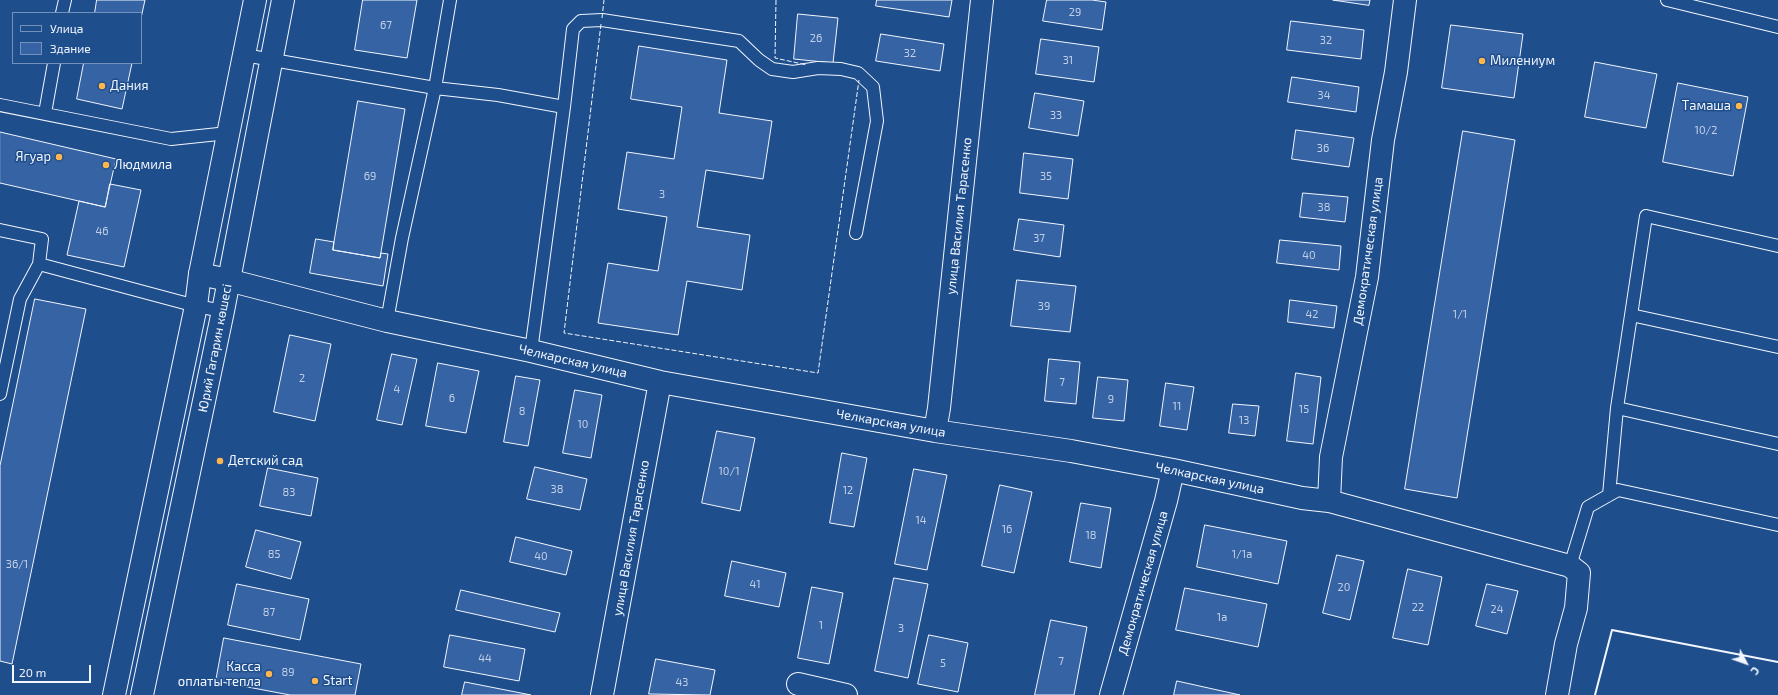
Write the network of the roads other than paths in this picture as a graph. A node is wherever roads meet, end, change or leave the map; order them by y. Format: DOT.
graph roads {
  1 [pos="65,0"];
  2 [pos="255,0"];
  3 [pos="283,0"];
  4 [pos="450,0"];
  5 [pos="982,0"];
  6 [pos="1405,0"];
  7 [pos="1667,0"];
  8 [pos="62,12"];
  9 [pos="1778,27"];
  10 [pos="244,55"];
  11 [pos="272,59"];
  12 [pos="54,64"];
  13 [pos="435,88"];
  14 [pos="0,105"];
  15 [pos="564,107"];
  16 [pos="45,113"];
  17 [pos="228,132"];
  18 [pos="0,230"];
  19 [pos="856,233"];
  20 [pos="1778,246"];
  21 [pos="39,264"];
  22 [pos="200,274"];
  23 [pos="228,280"];
  24 [pos="196,306"];
  25 [pos="223,311"];
  26 [pos="1631,315"];
  27 [pos="387,321"];
  28 [pos="1778,347"];
  29 [pos="531,352"];
  30 [pos="660,382"];
  31 [pos="0,394"];
  32 [pos="1617,408"];
  33 [pos="935,431"];
  34 [pos="1778,444"];
  35 [pos="1173,470"];
  36 [pos="1609,495"];
  37 [pos="1329,501"];
  38 [pos="1778,525"];
  39 [pos="1574,570"];
  40 [pos="798,684"];
  41 [pos="114,695"];
  42 [pos="142,695"];
  43 [pos="602,695"];
  44 [pos="846,695"];
  45 [pos="1111,695"];
  46 [pos="1557,695"];
  1 -- 8 [label="lane"];
  2 -- 10 [label="street, Юрий Гагарин көшесі"];
  3 -- 11 [label="street, Юрий Гагарин көшесі"];
  4 -- 13 [label="lane"];
  5 -- 33 [label="street, улица Василия Тарасенко"];
  6 -- 37 [label="street, Демократическая улица"];
  7 -- 9 [label="lane"];
  10 -- 11 [label="lane"];
  10 -- 17 [label="street, Юрий Гагарин көшесі"];
  11 -- 13 [label="lane"];
  11 -- 23 [label="street, Юрий Гагарин көшесі"];
  12 -- 16 [label="lane"];
  13 -- 15 [label="lane"];
  13 -- 27 [label="lane"];
  14 -- 16 [label="lane"];
  15 -- 19 [label="lane"];
  15 -- 29 [label="lane"];
  16 -- 17 [label="lane"];
  17 -- 22 [label="street, Юрий Гагарин көшесі"];
  18 -- 21 [label="lane"];
  20 -- 26 [label="lane"];
  21 -- 24 [label="lane"];
  21 -- 31 [label="lane"];
  22 -- 23 [label="street, Челкарская улица"];
  22 -- 24 [label="street, Юрий Гагарин көшесі"];
  23 -- 25 [label="street, Юрий Гагарин көшесі"];
  23 -- 27 [label="street, Челкарская улица"];
  24 -- 25 [label="lane"];
  24 -- 41 [label="street, Юрий Гагарин көшесі"];
  25 -- 42 [label="street, Юрий Гагарин көшесі"];
  26 -- 28 [label="lane"];
  26 -- 32 [label="lane"];
  27 -- 29 [label="street, Челкарская улица"];
  29 -- 30 [label="street, Челкарская улица"];
  30 -- 33 [label="street, Челкарская улица"];
  30 -- 43 [label="street, улица Василия Тарасенко"];
  32 -- 34 [label="lane"];
  32 -- 36 [label="lane"];
  33 -- 35 [label="street, Челкарская улица"];
  35 -- 37 [label="street, Челкарская улица"];
  35 -- 45 [label="street, Демократическая улица"];
  36 -- 38 [label="lane"];
  36 -- 39 [label="lane"];
  37 -- 39 [label="street, Челкарская улица"];
  39 -- 46 [label="street"];
  40 -- 44 [label="street"];
}
